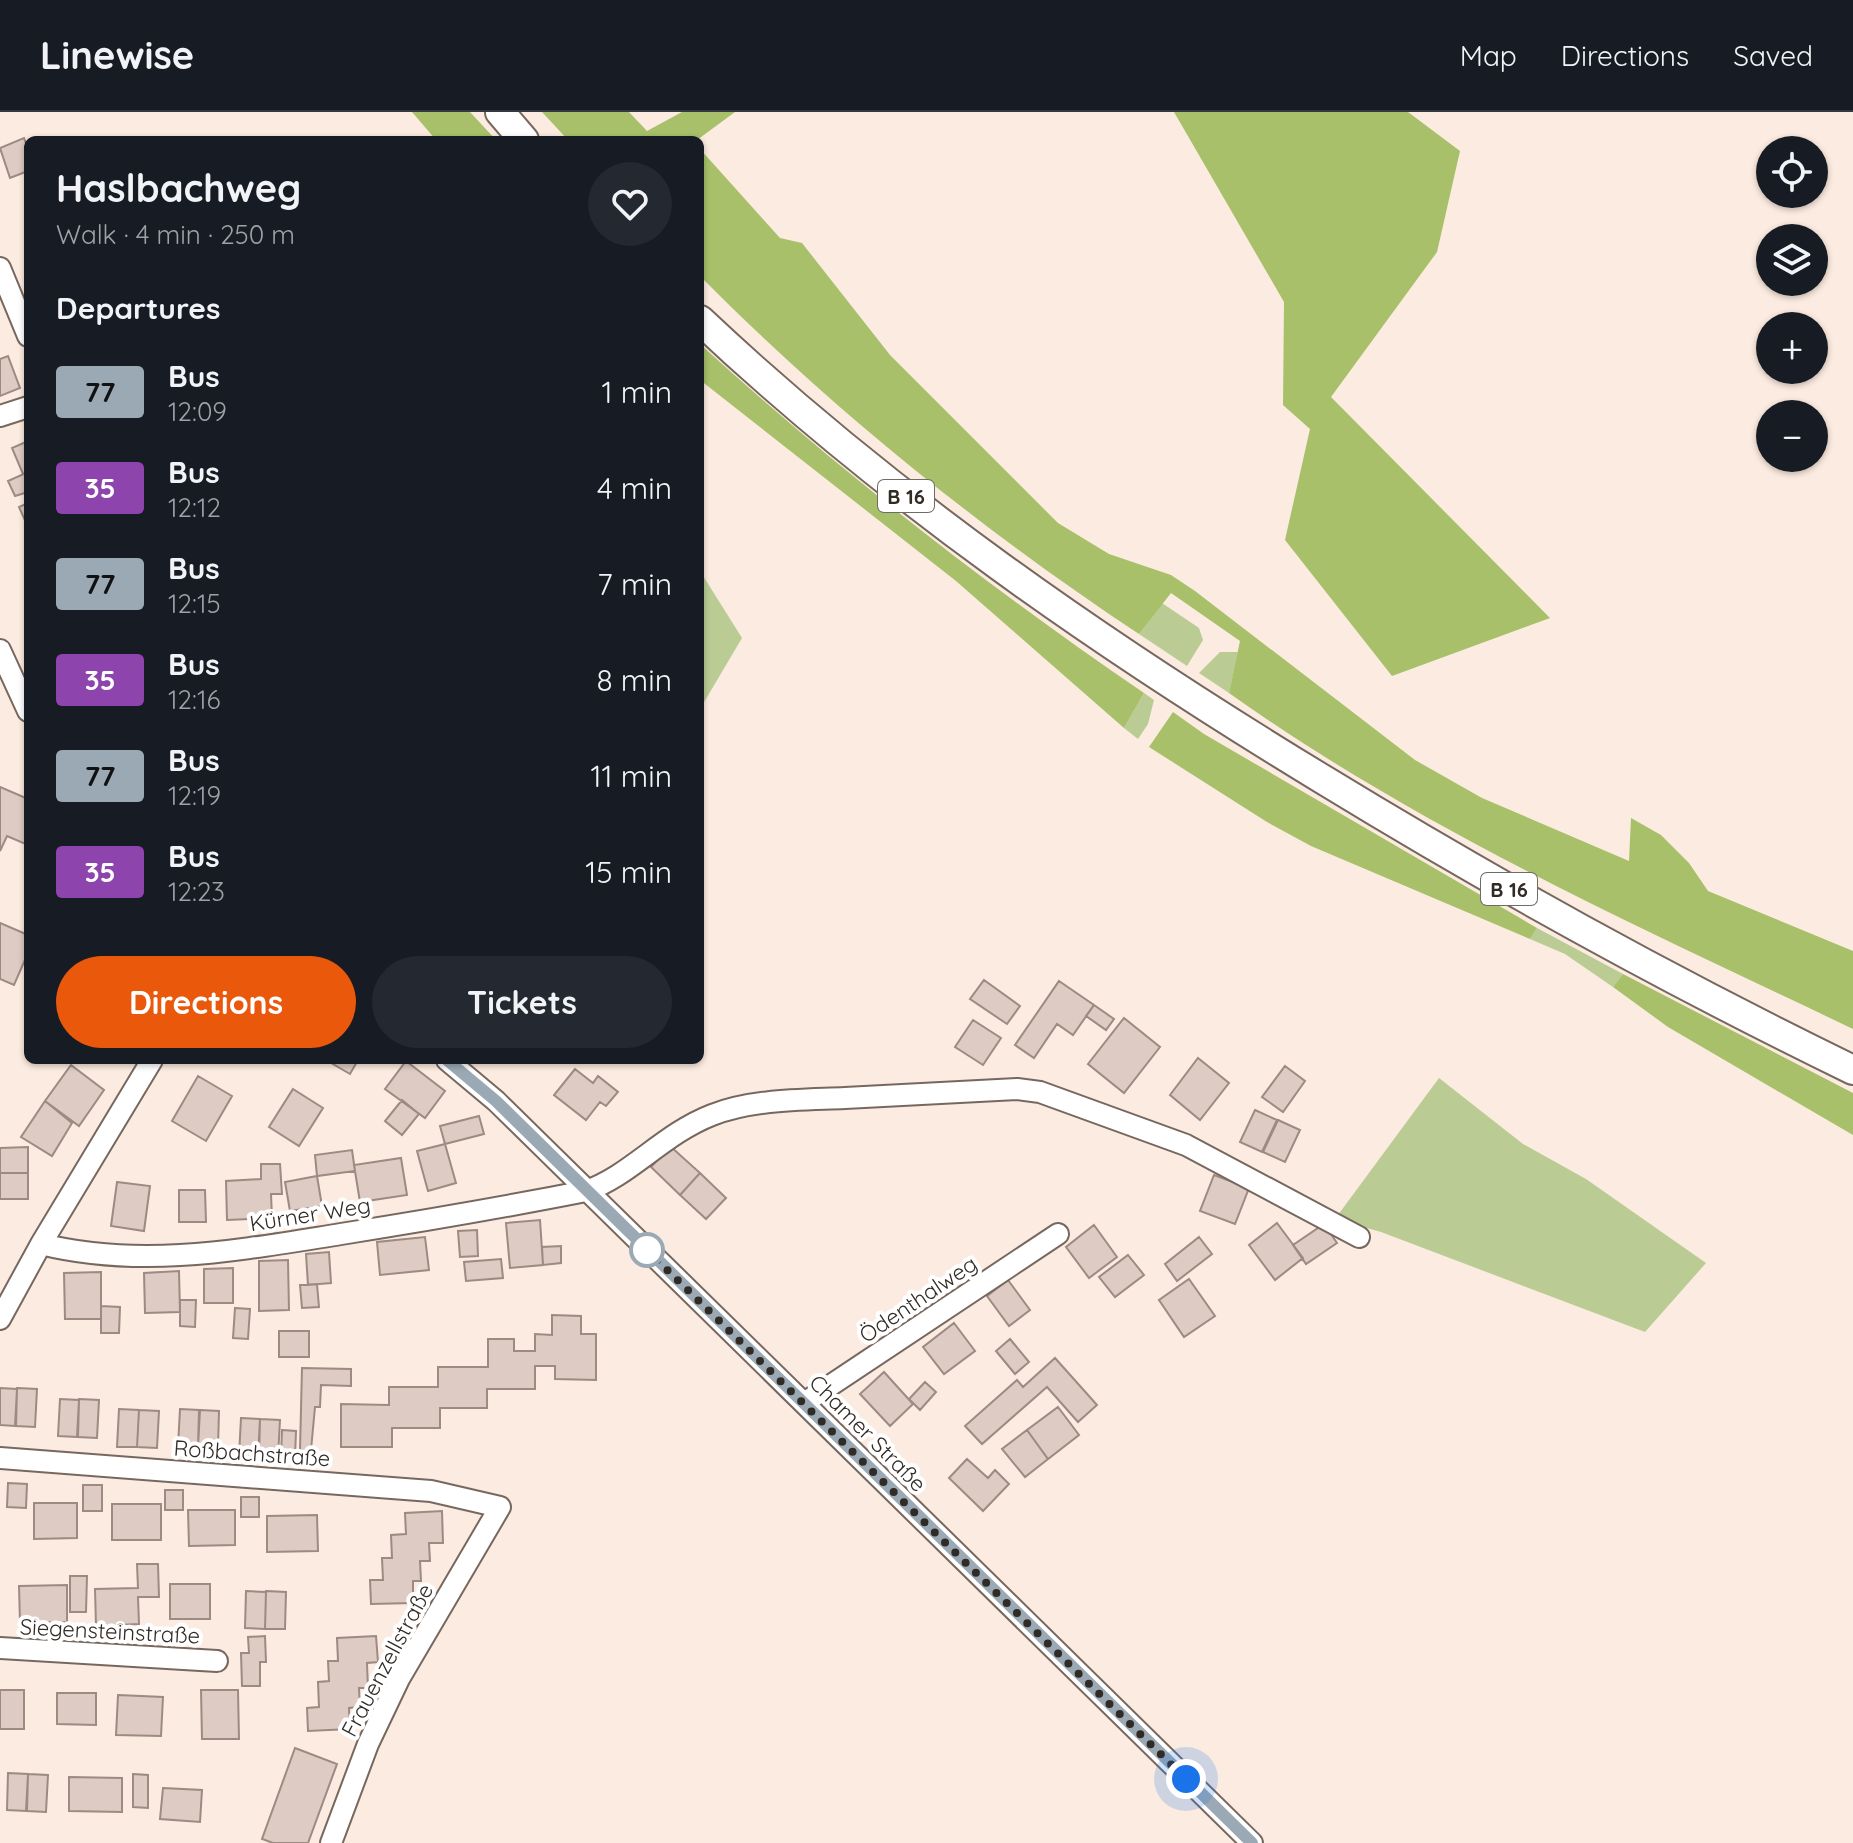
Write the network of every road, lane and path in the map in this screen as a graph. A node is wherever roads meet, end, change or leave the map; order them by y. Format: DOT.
graph roads {
  1 [pos="500,112"];
  2 [pos="521,136"];
  3 [pos="0,268"];
  4 [pos="704,323"];
  5 [pos="24,326"];
  6 [pos="24,408"];
  7 [pos="0,416"];
  8 [pos="0,650"];
  9 [pos="8,693"];
  10 [pos="24,707"];
  11 [pos="150,1064"];
  12 [pos="452,1064"];
  13 [pos="1853,1070"];
  14 [pos="586,1191"];
  15 [pos="1058,1234"];
  16 [pos="1359,1237"];
  17 [pos="41,1244"];
  18 [pos="0,1319"];
  19 [pos="804,1403"];
  20 [pos="0,1458"];
  21 [pos="500,1507"];
  22 [pos="0,1648"];
  23 [pos="217,1661"];
  24 [pos="331,1843"];
  25 [pos="1252,1843"];
  1 -- 2 [label="highway"];
  3 -- 5 [label="street"];
  4 -- 13 [label="highway, B 16"];
  6 -- 7 [label="street"];
  8 -- 9 [label="street"];
  9 -- 10 [label="street"];
  11 -- 17 [label="street"];
  12 -- 14 [label="street, Chamer Straße"];
  14 -- 16 [label="street, Kürner Weg"];
  14 -- 17 [label="street, Kürner Weg"];
  14 -- 19 [label="street, Chamer Straße"];
  15 -- 19 [label="street, Ödenthalweg"];
  17 -- 18 [label="street"];
  19 -- 25 [label="street, Chamer Straße"];
  20 -- 21 [label="street, Roßbachstraße"];
  21 -- 24 [label="street, Frauenzellstraße"];
  22 -- 23 [label="street, Siegensteinstraße"];
}
